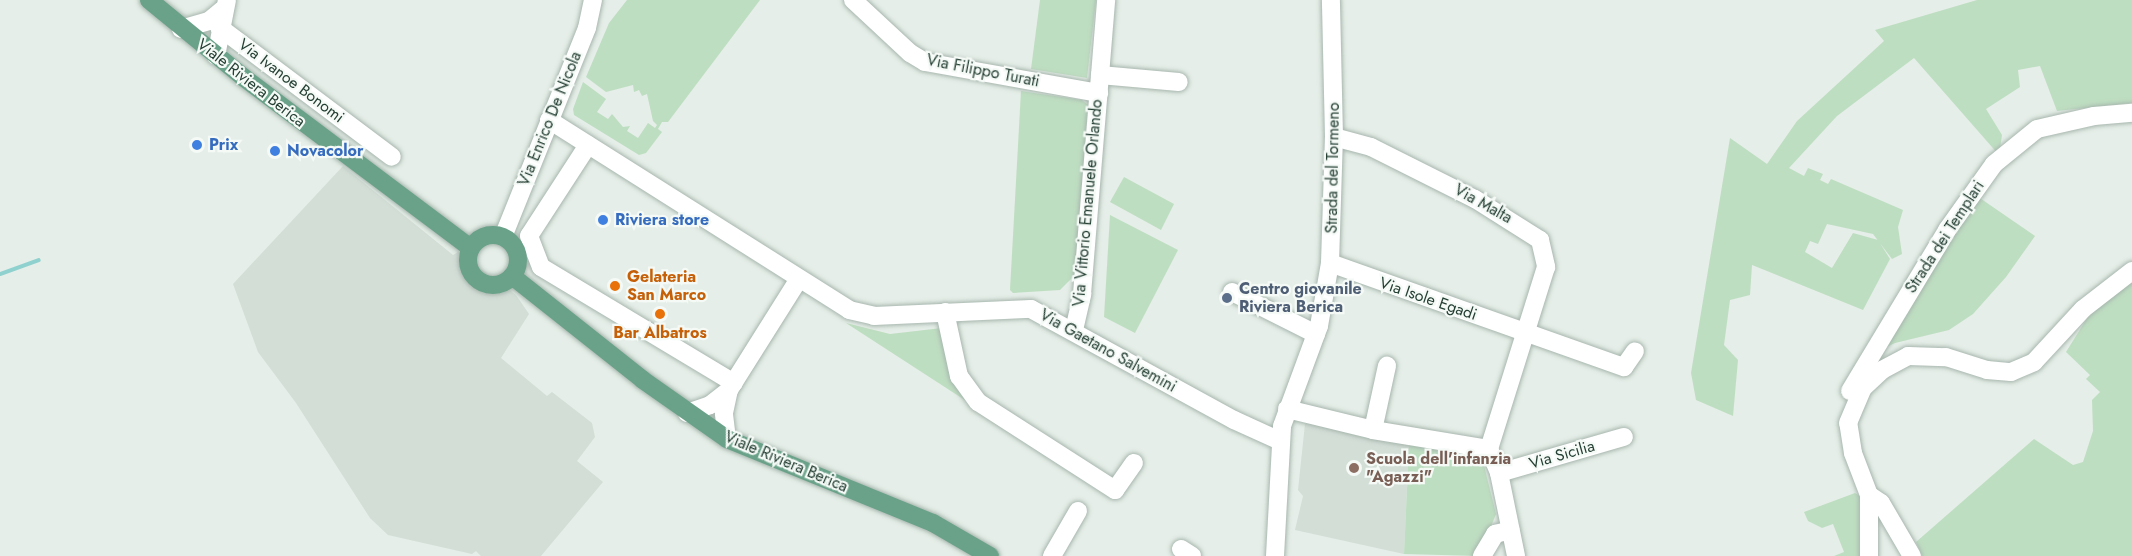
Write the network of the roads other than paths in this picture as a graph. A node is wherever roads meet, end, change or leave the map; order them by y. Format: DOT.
graph roads {
  1 [pos="149,0"];
  2 [pos="593,0"];
  3 [pos="853,0"];
  4 [pos="1106,0"];
  5 [pos="1331,0"];
  6 [pos="222,12"];
  7 [pos="181,29"];
  8 [pos="216,56"];
  9 [pos="1179,82"];
  10 [pos="1099,84"];
  11 [pos="2132,113"];
  12 [pos="549,120"];
  13 [pos="1334,137"];
  14 [pos="588,145"];
  15 [pos="392,157"];
  16 [pos="503,237"];
  17 [pos="471,248"];
  18 [pos="1330,263"];
  19 [pos="2132,271"];
  20 [pos="512,276"];
  21 [pos="799,279"];
  22 [pos="1232,292"];
  23 [pos="945,312"];
  24 [pos="1074,330"];
  25 [pos="1526,332"];
  26 [pos="1316,334"];
  27 [pos="1635,351"];
  28 [pos="1387,366"];
  29 [pos="732,386"];
  30 [pos="1287,409"];
  31 [pos="1852,411"];
  32 [pos="687,413"];
  33 [pos="1373,430"];
  34 [pos="1624,436"];
  35 [pos="727,439"];
  36 [pos="1280,441"];
  37 [pos="1489,448"];
  38 [pos="1134,463"];
  39 [pos="1499,473"];
  40 [pos="1869,495"];
  41 [pos="1078,511"];
  42 [pos="1511,530"];
  43 [pos="990,556"];
  44 [pos="1052,556"];
  45 [pos="1275,556"];
  46 [pos="1482,556"];
  47 [pos="1516,556"];
  48 [pos="1869,556"];
  49 [pos="1912,556"];
  1 -- 7 [label="main road, Viale Riviera Berica"];
  2 -- 12 [label="street, Via Enrico De Nicola"];
  3 -- 10 [label="street, Via Filippo Turati"];
  4 -- 10 [label="street, Via Vittorio Emanuele Orlando"];
  5 -- 13 [label="street, Strada del Tormeno"];
  6 -- 7 [label="street"];
  6 -- 8 [label="street, Via Ivanoe Bonomi"];
  6 -- 15 [label="street, Via Ivanoe Bonomi"];
  7 -- 8 [label="main road, Viale Riviera Berica"];
  8 -- 17 [label="main road, Viale Riviera Berica"];
  9 -- 10 [label="street, Via Vittorio Emanuele Orlando"];
  10 -- 24 [label="street, Via Vittorio Emanuele Orlando"];
  11 -- 31 [label="street, Strada dei Templari"];
  12 -- 14 [label="street, Via Gaetano Salvemini"];
  12 -- 16 [label="street, Via Enrico De Nicola"];
  13 -- 18 [label="street, Strada del Tormeno"];
  13 -- 25 [label="street, Via Malta"];
  14 -- 21 [label="street, Via Gaetano Salvemini"];
  14 -- 29 [label="street"];
  16 -- 17 [label="main road"];
  16 -- 20 [label="main road"];
  17 -- 20 [label="main road"];
  18 -- 25 [label="street, Via Isole Egadi"];
  18 -- 26 [label="street, Strada del Tormeno"];
  19 -- 31 [label="street"];
  20 -- 32 [label="main road, Viale Riviera Berica"];
  21 -- 23 [label="street, Via Gaetano Salvemini"];
  21 -- 29 [label="street"];
  22 -- 26 [label="street"];
  23 -- 24 [label="street, Via Gaetano Salvemini"];
  23 -- 38 [label="street"];
  24 -- 36 [label="street, Via Gaetano Salvemini"];
  25 -- 27 [label="street"];
  25 -- 37 [label="street, Via Malta"];
  26 -- 30 [label="street, Strada del Tormeno"];
  28 -- 33 [label="street"];
  29 -- 32 [label="street"];
  29 -- 35 [label="street"];
  30 -- 33 [label="street"];
  30 -- 36 [label="street, Strada del Tormeno"];
  31 -- 40 [label="street"];
  32 -- 35 [label="main road, Viale Riviera Berica"];
  33 -- 37 [label="street"];
  34 -- 39 [label="street, Via Sicilia"];
  35 -- 43 [label="main road, Viale Riviera Berica"];
  36 -- 45 [label="street, Strada del Tormeno"];
  37 -- 39 [label="street"];
  39 -- 42 [label="street"];
  40 -- 48 [label="street"];
  40 -- 49 [label="street"];
  41 -- 44 [label="street"];
  42 -- 46 [label="street"];
  42 -- 47 [label="street"];
}
